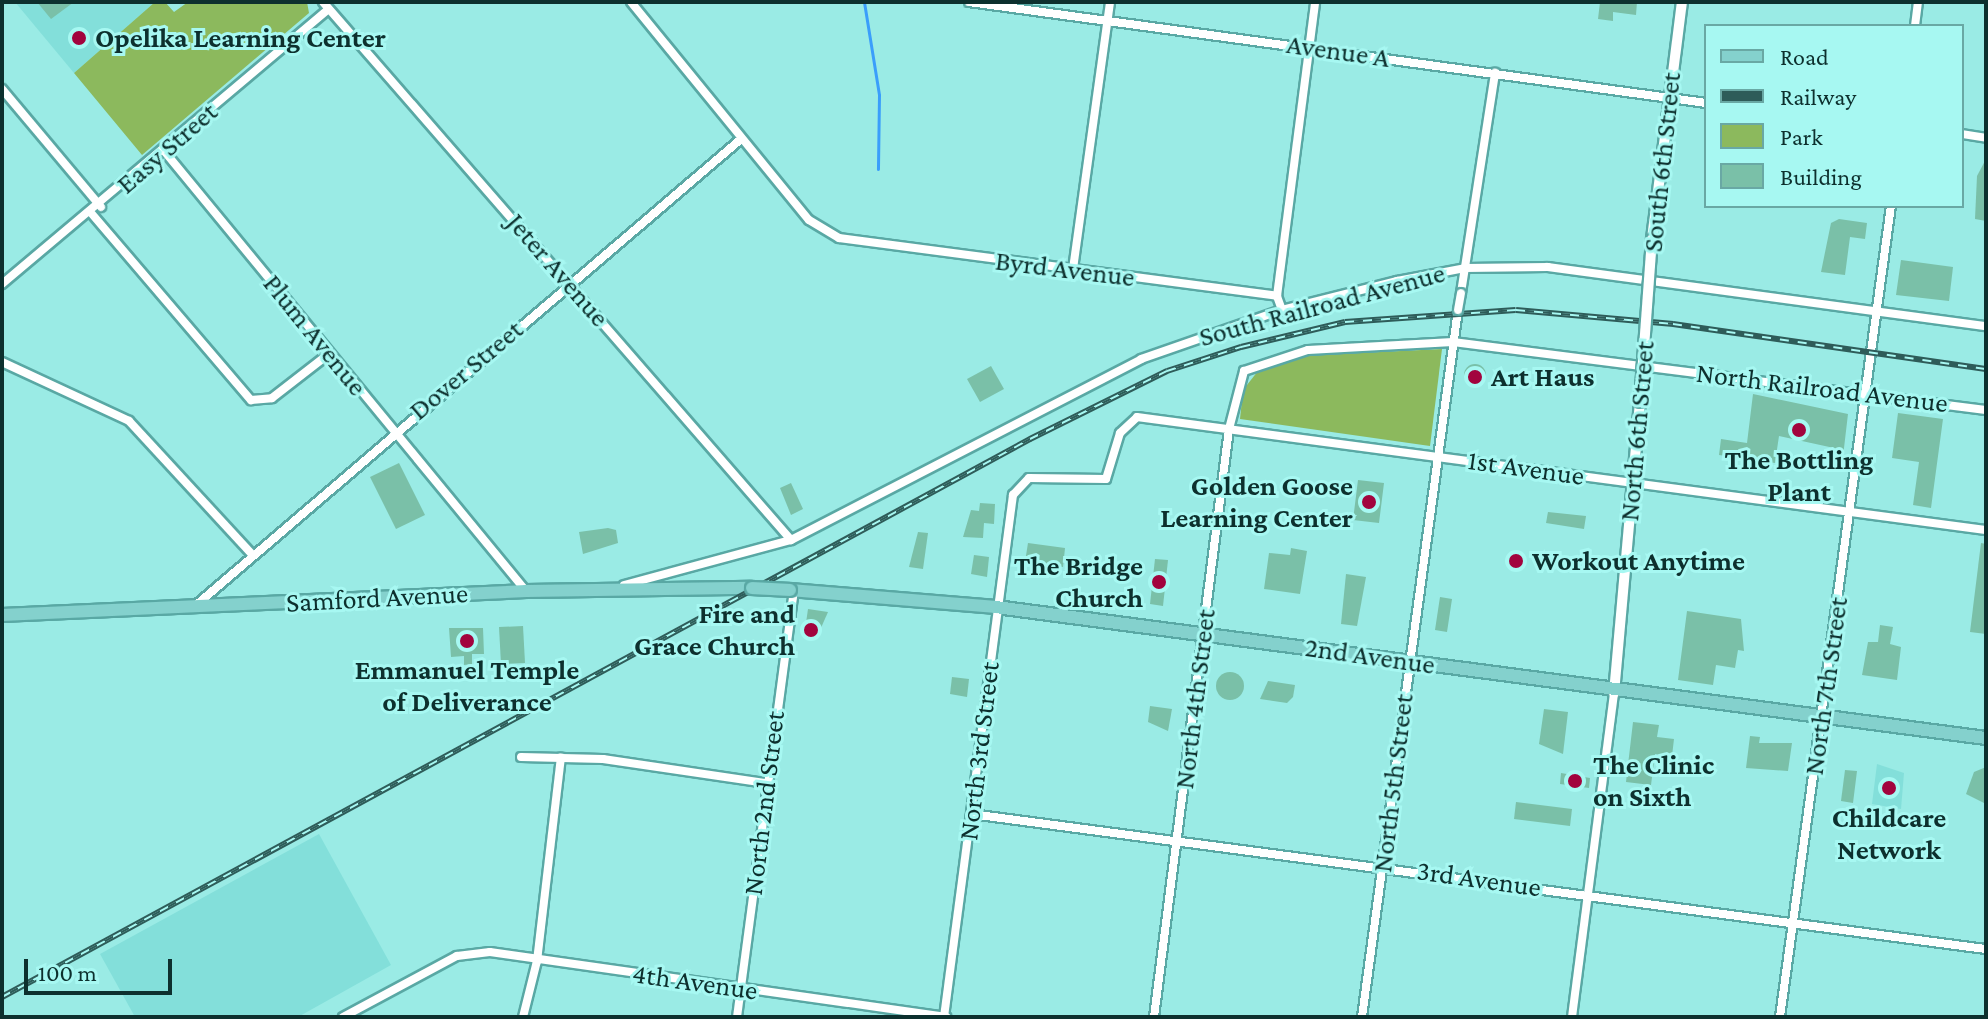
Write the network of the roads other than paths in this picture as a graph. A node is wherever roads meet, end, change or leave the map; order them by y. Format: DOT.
graph roads {
  1 [pos="631,2"];
  2 [pos="969,2"];
  3 [pos="1110,2"];
  4 [pos="1315,2"];
  5 [pos="1682,2"];
  6 [pos="1918,2"];
  7 [pos="326,6"];
  8 [pos="1107,20"];
  9 [pos="1915,24"];
  10 [pos="1310,47"];
  11 [pos="1495,73"];
  12 [pos="2,89"];
  13 [pos="1667,96"];
  14 [pos="1704,103"];
  15 [pos="1964,134"];
  16 [pos="1986,138"];
  17 [pos="741,139"];
  18 [pos="165,152"];
  19 [pos="101,207"];
  20 [pos="1891,208"];
  21 [pos="92,214"];
  22 [pos="1465,268"];
  23 [pos="1073,269"];
  24 [pos="569,282"];
  25 [pos="2,284"];
  26 [pos="1277,296"];
  27 [pos="1282,310"];
  28 [pos="1877,311"];
  29 [pos="1646,322"];
  30 [pos="1986,326"];
  31 [pos="1453,338"];
  32 [pos="330,353"];
  33 [pos="2,362"];
  34 [pos="1237,381"];
  35 [pos="1865,393"];
  36 [pos="1986,410"];
  37 [pos="1229,429"];
  38 [pos="393,432"];
  39 [pos="1437,455"];
  40 [pos="1632,483"];
  41 [pos="1017,485"];
  42 [pos="1850,512"];
  43 [pos="1986,530"];
  44 [pos="791,540"];
  45 [pos="251,553"];
  46 [pos="612,588"];
  47 [pos="752,588"];
  48 [pos="792,590"];
  49 [pos="526,591"];
  50 [pos="194,607"];
  51 [pos="996,607"];
  52 [pos="2,615"];
  53 [pos="1203,634"];
  54 [pos="1409,660"];
  55 [pos="1614,693"];
  56 [pos="1822,716"];
  57 [pos="1986,738"];
  58 [pos="521,757"];
  59 [pos="561,757"];
  60 [pos="766,783"];
  61 [pos="971,814"];
  62 [pos="1177,839"];
  63 [pos="1382,866"];
  64 [pos="1588,894"];
  65 [pos="1793,923"];
  66 [pos="1986,949"];
  67 [pos="537,961"];
  68 [pos="741,989"];
  69 [pos="343,1017"];
  70 [pos="523,1017"];
  71 [pos="737,1017"];
  72 [pos="945,1017"];
  73 [pos="1154,1017"];
  74 [pos="1362,1017"];
  75 [pos="1572,1017"];
  76 [pos="1780,1017"];
  1 -- 17 [label="street"];
  2 -- 8 [label="street, Avenue A"];
  3 -- 8 [label="street"];
  4 -- 10 [label="street"];
  5 -- 13 [label="street, South 6th Street"];
  6 -- 9 [label="street"];
  7 -- 18 [label="street, Easy Street"];
  7 -- 24 [label="street, Jeter Avenue"];
  8 -- 10 [label="street, Avenue A"];
  8 -- 23 [label="street"];
  10 -- 11 [label="street, Avenue A"];
  10 -- 26 [label="street"];
  11 -- 13 [label="street, Avenue A"];
  11 -- 22 [label="street, North 5th Street"];
  12 -- 19 [label="street"];
  13 -- 14 [label="street, Avenue A"];
  13 -- 29 [label="street, South 6th Street, bridge"];
  15 -- 16 [label="street"];
  17 -- 23 [label="street, Byrd Avenue"];
  17 -- 24 [label="street, Dover Street"];
  18 -- 19 [label="street, Easy Street"];
  18 -- 32 [label="street, Plum Avenue"];
  19 -- 21 [label="street, Easy Street"];
  20 -- 28 [label="street, North 7th Street"];
  21 -- 25 [label="street, Easy Street"];
  21 -- 32 [label="street"];
  22 -- 27 [label="street, South Railroad Avenue"];
  22 -- 28 [label="street, South Railroad Avenue"];
  22 -- 31 [label="street, North 5th Street, bridge"];
  23 -- 26 [label="street, Byrd Avenue"];
  24 -- 38 [label="street, Dover Street"];
  24 -- 44 [label="street, Jeter Avenue"];
  26 -- 27 [label="street"];
  27 -- 44 [label="street, South Railroad Avenue"];
  28 -- 30 [label="street, South Railroad Avenue"];
  28 -- 35 [label="street, North 7th Street"];
  29 -- 40 [label="street, North 6th Street, bridge"];
  31 -- 34 [label="street, North Railroad Avenue"];
  31 -- 35 [label="street, North Railroad Avenue"];
  31 -- 39 [label="street, North 5th Street"];
  32 -- 38 [label="street, Plum Avenue"];
  33 -- 45 [label="street"];
  34 -- 37 [label="street, North 4th Street"];
  35 -- 36 [label="street, North Railroad Avenue"];
  35 -- 42 [label="street, North 7th Street"];
  37 -- 39 [label="street, 1st Avenue"];
  37 -- 41 [label="street, 1st Avenue"];
  37 -- 53 [label="street, North 4th Street"];
  38 -- 45 [label="street, Dover Street"];
  38 -- 49 [label="street, Plum Avenue"];
  39 -- 40 [label="street, 1st Avenue"];
  39 -- 54 [label="street, North 5th Street"];
  40 -- 42 [label="street, 1st Avenue"];
  40 -- 55 [label="street, North 6th Street"];
  41 -- 51 [label="street, North 3rd Street"];
  42 -- 43 [label="street, 1st Avenue"];
  42 -- 56 [label="street, North 7th Street"];
  44 -- 46 [label="street, South Railroad Avenue"];
  45 -- 50 [label="street, Dover Street"];
  46 -- 47 [label="main road, Samford Avenue"];
  46 -- 49 [label="main road, Samford Avenue"];
  47 -- 48 [label="main road, 2nd Avenue, bridge"];
  48 -- 51 [label="main road, 2nd Avenue"];
  48 -- 60 [label="street, North 2nd Street"];
  49 -- 50 [label="main road, Samford Avenue"];
  50 -- 52 [label="main road, Samford Avenue"];
  51 -- 53 [label="main road, 2nd Avenue"];
  51 -- 61 [label="street, North 3rd Street"];
  53 -- 54 [label="main road, 2nd Avenue"];
  53 -- 62 [label="street, North 4th Street"];
  54 -- 55 [label="main road, 2nd Avenue"];
  54 -- 63 [label="street, North 5th Street"];
  55 -- 56 [label="main road, 2nd Avenue"];
  55 -- 64 [label="street, North 6th Street"];
  56 -- 57 [label="main road, 2nd Avenue"];
  56 -- 65 [label="street, North 7th Street"];
  58 -- 59 [label="street"];
  59 -- 60 [label="street"];
  59 -- 67 [label="street"];
  60 -- 68 [label="street, North 2nd Street"];
  61 -- 62 [label="street, 3rd Avenue"];
  61 -- 72 [label="street, North 3rd Street"];
  62 -- 63 [label="street, 3rd Avenue"];
  62 -- 73 [label="street, North 4th Street"];
  63 -- 64 [label="street, 3rd Avenue"];
  63 -- 74 [label="street, North 5th Street"];
  64 -- 65 [label="street, 3rd Avenue"];
  64 -- 75 [label="street, North 6th Street"];
  65 -- 66 [label="street, 3rd Avenue"];
  65 -- 76 [label="street, North 7th Street"];
  67 -- 68 [label="street, 4th Avenue"];
  67 -- 69 [label="street, 4th Avenue"];
  67 -- 70 [label="street"];
  68 -- 71 [label="street, North 2nd Street"];
  68 -- 72 [label="street, 4th Avenue"];
}
